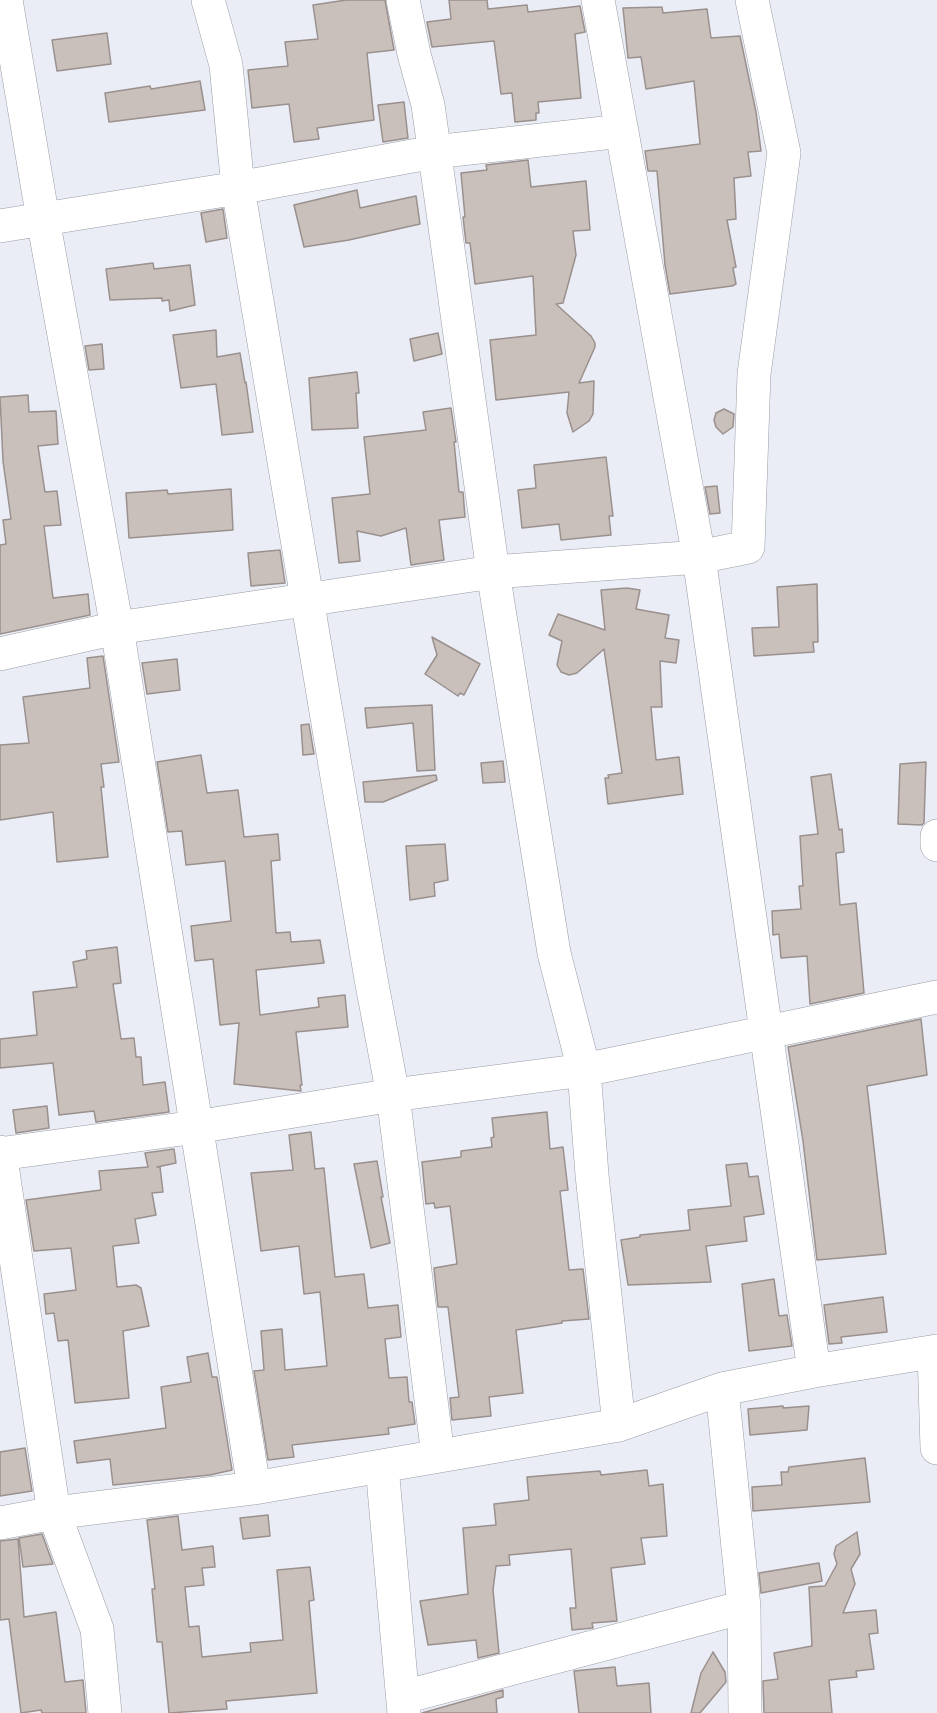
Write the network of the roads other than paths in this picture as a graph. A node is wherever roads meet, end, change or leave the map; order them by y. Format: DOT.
graph roads {
  1 [pos="6,0"];
  2 [pos="208,0"];
  3 [pos="403,0"];
  4 [pos="598,0"];
  5 [pos="752,0"];
  6 [pos="622,131"];
  7 [pos="434,152"];
  8 [pos="238,188"];
  9 [pos="43,219"];
  10 [pos="0,226"];
  11 [pos="699,557"];
  12 [pos="493,572"];
  13 [pos="309,600"];
  14 [pos="117,628"];
  15 [pos="0,654"];
  16 [pos="937,836"];
  17 [pos="937,845"];
  18 [pos="937,997"];
  19 [pos="767,1031"];
  20 [pos="584,1070"];
  21 [pos="393,1095"];
  22 [pos="196,1128"];
  23 [pos="0,1153"];
  24 [pos="935,1352"];
  25 [pos="814,1371"];
  26 [pos="722,1389"];
  27 [pos="619,1425"];
  28 [pos="937,1448"];
  29 [pos="438,1456"];
  30 [pos="382,1466"];
  31 [pos="254,1488"];
  32 [pos="54,1513"];
  33 [pos="0,1523"];
  34 [pos="744,1606"];
  35 [pos="404,1705"];
  36 [pos="105,1713"];
  37 [pos="745,1713"];
  1 -- 9 [label="street"];
  2 -- 8 [label="street"];
  3 -- 7 [label="street"];
  4 -- 6 [label="street"];
  5 -- 11 [label="street"];
  6 -- 7 [label="street"];
  6 -- 11 [label="street"];
  7 -- 8 [label="street"];
  7 -- 12 [label="street"];
  8 -- 9 [label="street"];
  8 -- 13 [label="street"];
  9 -- 10 [label="street"];
  9 -- 14 [label="street"];
  11 -- 12 [label="street"];
  11 -- 19 [label="street"];
  12 -- 13 [label="street"];
  12 -- 20 [label="street"];
  13 -- 14 [label="street"];
  13 -- 21 [label="street"];
  14 -- 15 [label="street"];
  14 -- 22 [label="street"];
  16 -- 17 [label="street"];
  18 -- 19 [label="street"];
  19 -- 20 [label="street"];
  19 -- 25 [label="street"];
  20 -- 21 [label="street"];
  20 -- 27 [label="street"];
  21 -- 22 [label="street"];
  21 -- 29 [label="street"];
  22 -- 23 [label="street"];
  22 -- 31 [label="street"];
  23 -- 32 [label="street"];
  24 -- 25 [label="street"];
  24 -- 28 [label="street"];
  25 -- 26 [label="street"];
  26 -- 27 [label="street"];
  26 -- 34 [label="street"];
  27 -- 29 [label="street"];
  29 -- 30 [label="street"];
  30 -- 31 [label="street"];
  30 -- 35 [label="street"];
  31 -- 32 [label="street"];
  32 -- 33 [label="street"];
  32 -- 36 [label="street"];
  34 -- 35 [label="street"];
  34 -- 37 [label="street"];
}
